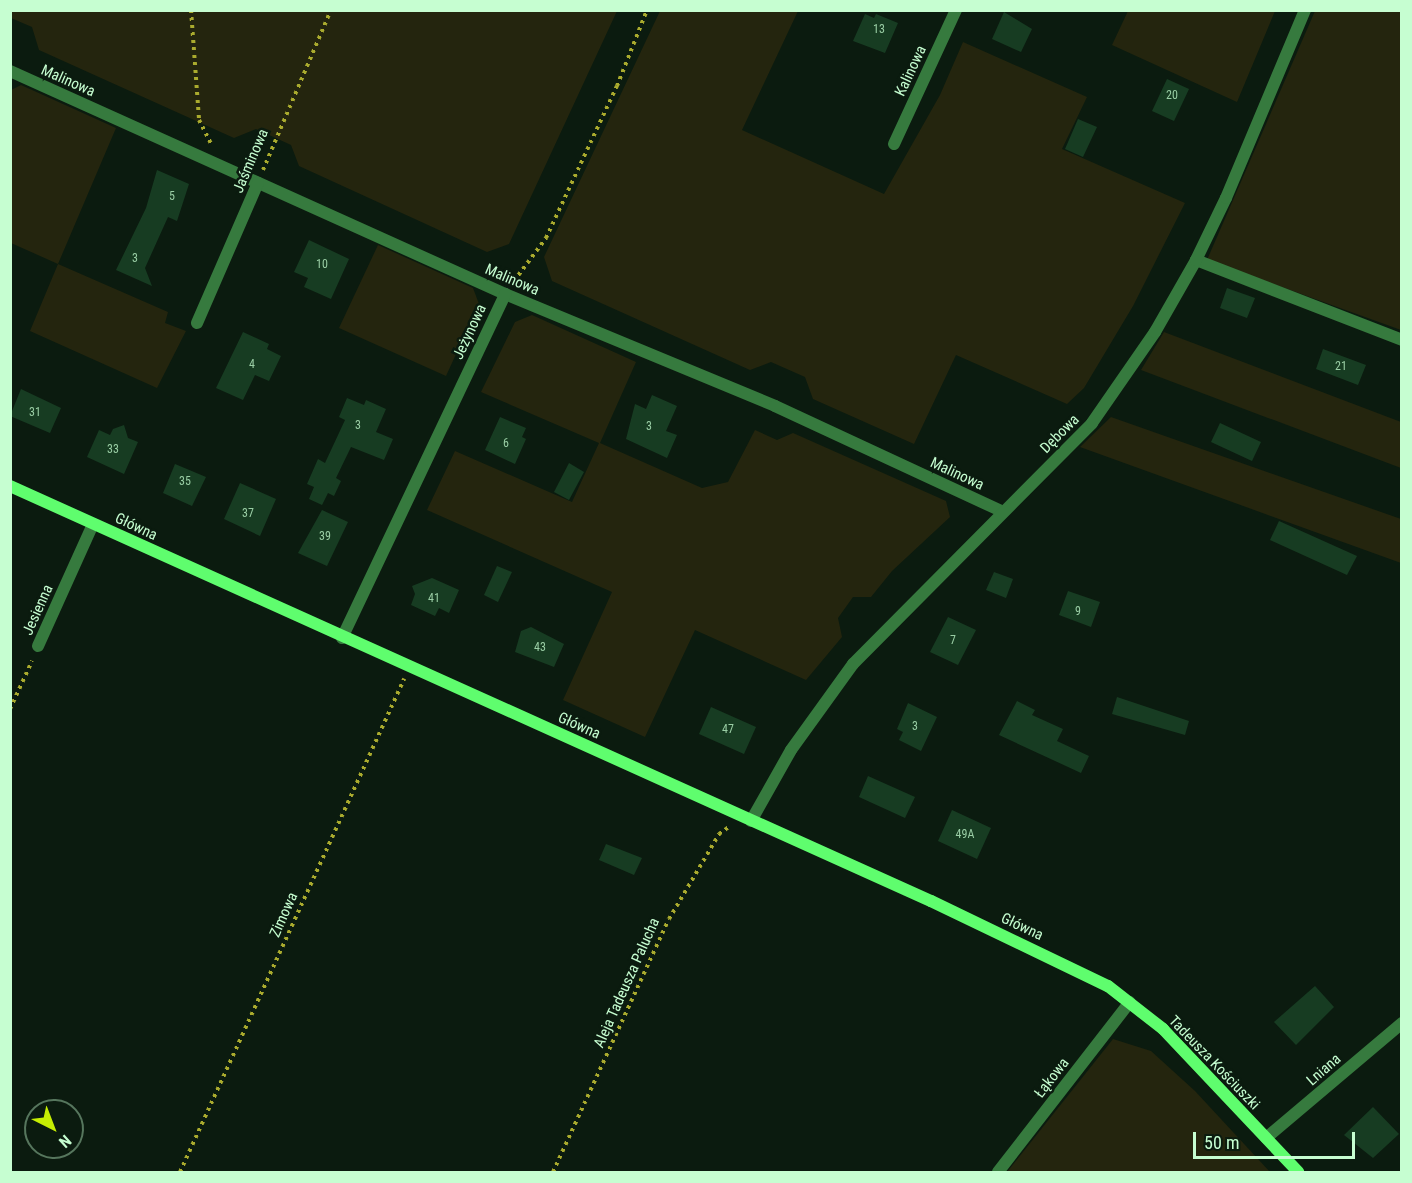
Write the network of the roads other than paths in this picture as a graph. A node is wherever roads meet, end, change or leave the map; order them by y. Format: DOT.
graph roads {
  1 [pos="956,10"];
  2 [pos="1305,10"];
  3 [pos="10,71"];
  4 [pos="894,144"];
  5 [pos="258,183"];
  6 [pos="1196,260"];
  7 [pos="505,294"];
  8 [pos="197,322"];
  9 [pos="1401,340"];
  10 [pos="10,486"];
  11 [pos="1002,512"];
  12 [pos="93,524"];
  13 [pos="342,638"];
  14 [pos="38,646"];
  15 [pos="747,819"];
  16 [pos="1131,1002"];
  17 [pos="1401,1023"];
  18 [pos="1266,1138"];
  19 [pos="998,1173"];
  20 [pos="1298,1173"];
  1 -- 4 [label="street, Kalinowa"];
  2 -- 6 [label="street, Dębowa"];
  3 -- 5 [label="street, Malinowa"];
  5 -- 7 [label="street, Malinowa"];
  5 -- 8 [label="street, Jaśminowa"];
  6 -- 9 [label="street"];
  6 -- 11 [label="street, Dębowa"];
  7 -- 11 [label="street, Malinowa"];
  7 -- 13 [label="street, Jeżynowa"];
  10 -- 12 [label="street, Główna"];
  11 -- 15 [label="street, Dębowa"];
  12 -- 13 [label="street, Główna"];
  12 -- 14 [label="street, Jesienna"];
  13 -- 15 [label="street, Główna"];
  15 -- 16 [label="street, Główna"];
  16 -- 18 [label="street, Tadeusza Kościuszki"];
  16 -- 19 [label="street, Łąkowa"];
  17 -- 18 [label="street, Lniana"];
  18 -- 20 [label="street, Tadeusza Kościuszki"];
}
